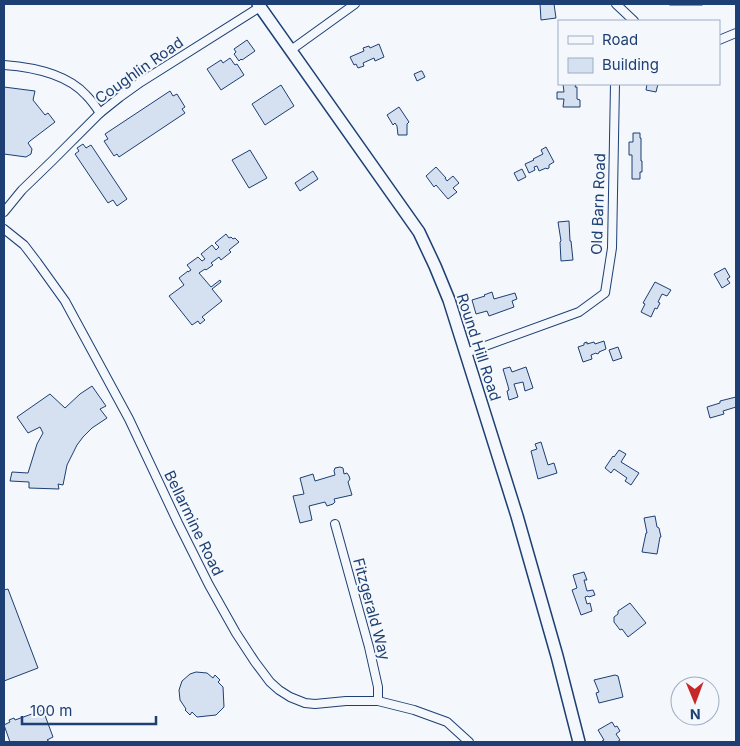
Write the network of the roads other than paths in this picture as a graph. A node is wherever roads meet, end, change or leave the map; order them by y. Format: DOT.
graph roads {
  1 [pos="355,4"];
  2 [pos="616,4"];
  3 [pos="259,5"];
  4 [pos="633,20"];
  5 [pos="736,34"];
  6 [pos="720,40"];
  7 [pos="291,50"];
  8 [pos="4,65"];
  9 [pos="615,85"];
  10 [pos="100,113"];
  11 [pos="4,212"];
  12 [pos="4,229"];
  13 [pos="466,353"];
  14 [pos="335,524"];
  15 [pos="378,701"];
  16 [pos="469,742"];
  17 [pos="579,742"];
  1 -- 7 [label="street"];
  2 -- 4 [label="street"];
  3 -- 7 [label="main road, Round Hill Road"];
  3 -- 10 [label="street, Coughlin Road"];
  5 -- 6 [label="street"];
  7 -- 13 [label="main road, Round Hill Road"];
  8 -- 10 [label="street"];
  9 -- 13 [label="street, Old Barn Road"];
  10 -- 11 [label="street, Coughlin Road"];
  12 -- 15 [label="street, Bellarmine Road"];
  13 -- 17 [label="main road, Round Hill Road"];
  14 -- 15 [label="street, Fitzgerald Way"];
  15 -- 16 [label="street, Bellarmine Road"];
}
